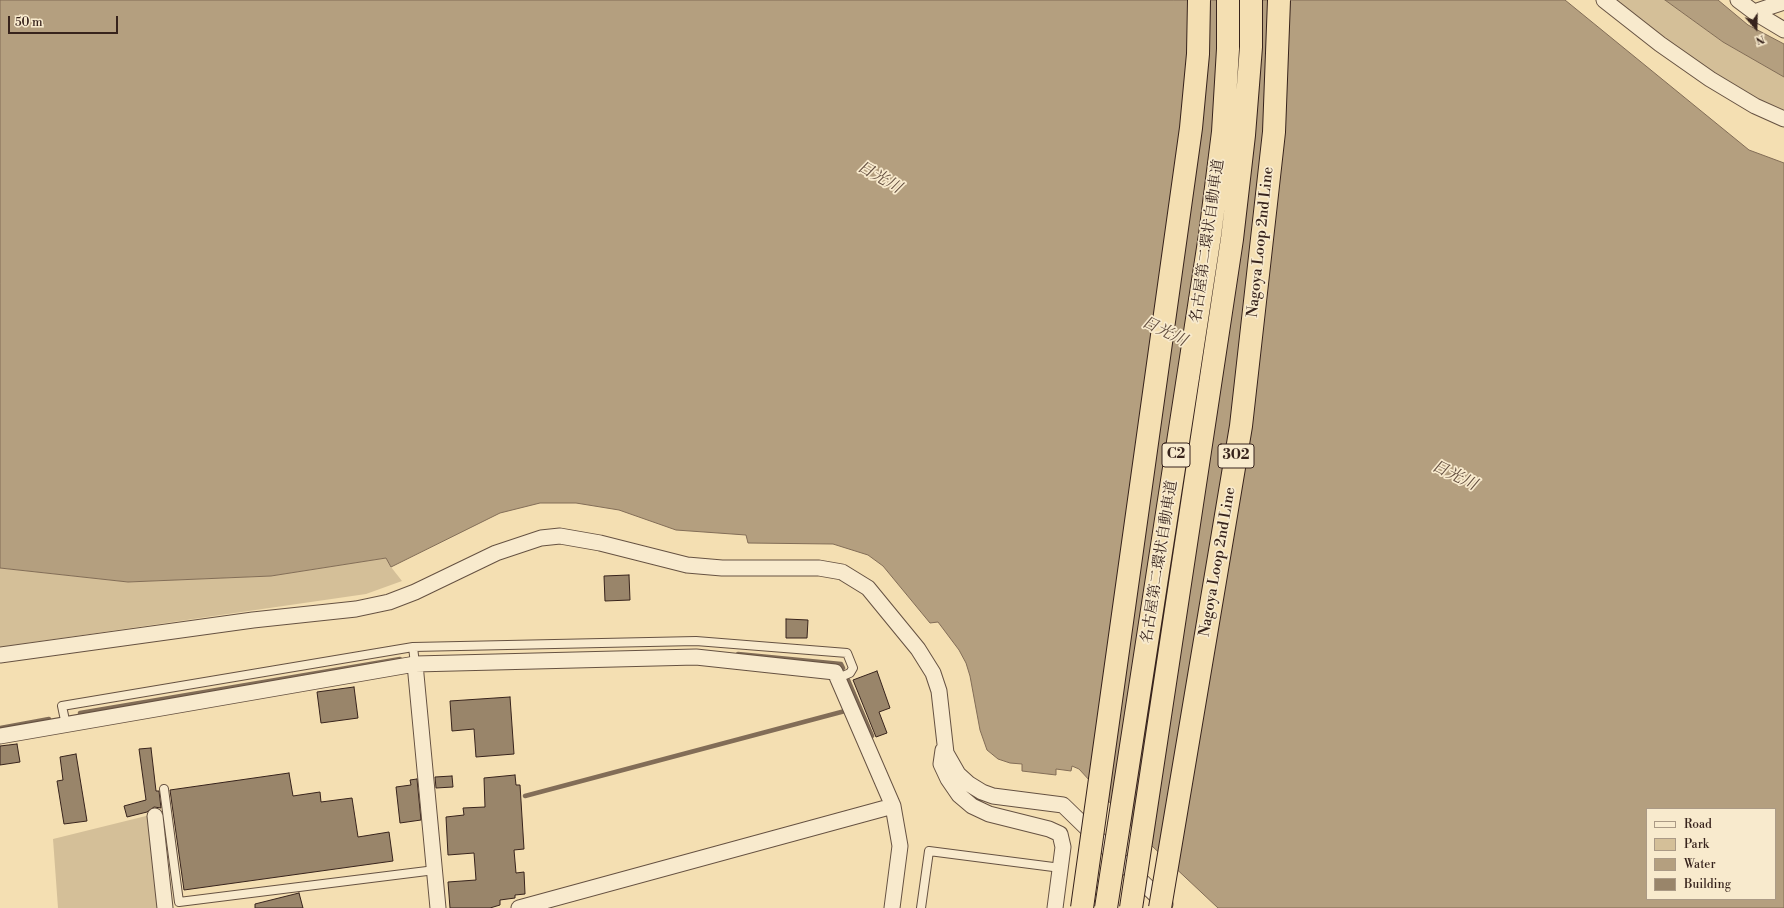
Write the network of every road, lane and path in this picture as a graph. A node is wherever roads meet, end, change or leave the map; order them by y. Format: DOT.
graph roads {
  1 [pos="1199,0"];
  2 [pos="1228,0"];
  3 [pos="1251,0"];
  4 [pos="1278,0"];
  5 [pos="1604,0"];
  6 [pos="1738,0"];
  7 [pos="1784,2"];
  8 [pos="1754,12"];
  9 [pos="1784,30"];
  10 [pos="1784,119"];
  11 [pos="413,646"];
  12 [pos="0,655"];
  13 [pos="415,664"];
  14 [pos="838,678"];
  15 [pos="66,725"];
  16 [pos="0,736"];
  17 [pos="944,737"];
  18 [pos="164,789"];
  19 [pos="893,806"];
  20 [pos="155,816"];
  21 [pos="1061,868"];
  22 [pos="435,870"];
  23 [pos="165,908"];
  24 [pos="438,908"];
  25 [pos="519,908"];
  26 [pos="892,908"];
  27 [pos="922,908"];
  28 [pos="1055,908"];
  29 [pos="1082,908"];
  30 [pos="1106,908"];
  31 [pos="1131,908"];
  32 [pos="1160,908"];
  33 [pos="1169,908"];
  1 -- 29 [label="highway, bridge"];
  2 -- 30 [label="highway, 名古屋第二環状自動車道 / C2, bridge"];
  3 -- 31 [label="highway, 名古屋第二環状自動車道 / C2, bridge"];
  4 -- 32 [label="highway, Nagoya Loop 2nd Line / 302, bridge"];
  5 -- 10 [label="street"];
  6 -- 8 [label="street"];
  7 -- 8 [label="street"];
  8 -- 9 [label="street"];
  11 -- 13 [label="lane"];
  11 -- 14 [label="lane"];
  11 -- 15 [label="lane"];
  12 -- 17 [label="street"];
  13 -- 14 [label="street"];
  13 -- 15 [label="street"];
  13 -- 22 [label="street"];
  14 -- 19 [label="street"];
  15 -- 16 [label="street"];
  17 -- 21 [label="street"];
  17 -- 33 [label="street"];
  18 -- 22 [label="lane"];
  19 -- 25 [label="street"];
  19 -- 26 [label="street"];
  20 -- 23 [label="street"];
  21 -- 27 [label="lane"];
  21 -- 28 [label="street"];
  22 -- 24 [label="street"];
}
